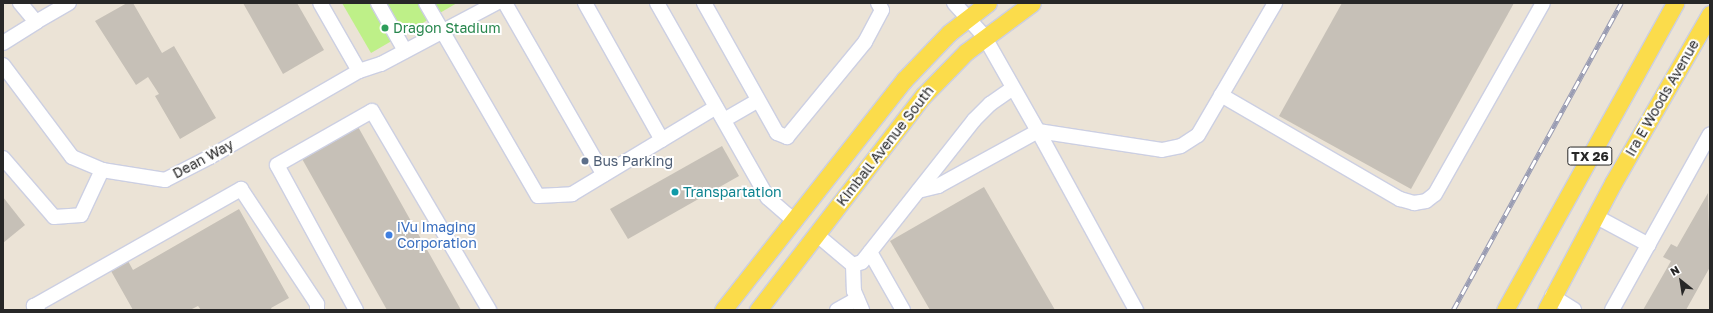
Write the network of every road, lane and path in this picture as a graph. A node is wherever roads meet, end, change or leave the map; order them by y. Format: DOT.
graph roads {
  1 [pos="20,3"];
  2 [pos="69,3"];
  3 [pos="320,3"];
  4 [pos="378,3"];
  5 [pos="426,3"];
  6 [pos="496,3"];
  7 [pos="505,3"];
  8 [pos="585,3"];
  9 [pos="657,3"];
  10 [pos="704,3"];
  11 [pos="878,3"];
  12 [pos="954,3"];
  13 [pos="988,3"];
  14 [pos="1032,3"];
  15 [pos="1275,3"];
  16 [pos="1543,3"];
  17 [pos="1675,3"];
  18 [pos="1710,14"];
  19 [pos="965,18"];
  20 [pos="36,22"];
  21 [pos="442,32"];
  22 [pos="984,36"];
  23 [pos="3,43"];
  24 [pos="405,52"];
  25 [pos="3,65"];
  26 [pos="359,71"];
  27 [pos="1013,88"];
  28 [pos="1221,95"];
  29 [pos="758,100"];
  30 [pos="716,107"];
  31 [pos="724,120"];
  32 [pos="1038,131"];
  33 [pos="1710,134"];
  34 [pos="662,140"];
  35 [pos="1706,153"];
  36 [pos="3,158"];
  37 [pos="102,170"];
  38 [pos="604,175"];
  39 [pos="918,191"];
  40 [pos="1595,216"];
  41 [pos="794,221"];
  42 [pos="816,234"];
  43 [pos="1648,245"];
  44 [pos="870,252"];
  45 [pos="853,265"];
  46 [pos="1549,303"];
  47 [pos="860,304"];
  48 [pos="38,310"];
  49 [pos="317,310"];
  50 [pos="356,310"];
  51 [pos="490,310"];
  52 [pos="723,310"];
  53 [pos="758,310"];
  54 [pos="838,310"];
  55 [pos="903,310"];
  56 [pos="1136,310"];
  57 [pos="1505,310"];
  58 [pos="1574,310"];
  59 [pos="1612,310"];
  1 -- 20 [label="street"];
  2 -- 20 [label="street"];
  3 -- 26 [label="street"];
  4 -- 24 [label="street"];
  5 -- 21 [label="street"];
  6 -- 21 [label="street, Dean Way"];
  7 -- 38 [label="street"];
  8 -- 34 [label="street"];
  9 -- 30 [label="street"];
  10 -- 29 [label="street"];
  11 -- 29 [label="street"];
  12 -- 19 [label="street"];
  13 -- 19 [label="main road, Kimball Avenue South"];
  14 -- 22 [label="main road, Kimball Avenue South"];
  15 -- 28 [label="street"];
  16 -- 28 [label="street"];
  17 -- 57 [label="main road, TX 26"];
  18 -- 40 [label="main road, Ira E Woods Avenue / TX 26"];
  19 -- 22 [label="street"];
  19 -- 41 [label="main road, Kimball Avenue South"];
  20 -- 23 [label="street"];
  21 -- 24 [label="street, Dean Way"];
  21 -- 38 [label="street"];
  22 -- 27 [label="street"];
  22 -- 42 [label="main road, Kimball Avenue South"];
  24 -- 26 [label="street, Dean Way"];
  25 -- 37 [label="street, Dean Way"];
  26 -- 37 [label="street, Dean Way"];
  27 -- 32 [label="street"];
  27 -- 39 [label="street"];
  28 -- 32 [label="street"];
  29 -- 31 [label="street"];
  30 -- 31 [label="street"];
  30 -- 34 [label="street"];
  31 -- 41 [label="street"];
  32 -- 39 [label="street"];
  32 -- 56 [label="street"];
  33 -- 35 [label="street"];
  34 -- 38 [label="street"];
  35 -- 43 [label="street"];
  36 -- 37 [label="street"];
  39 -- 44 [label="street"];
  40 -- 43 [label="street"];
  40 -- 46 [label="main road, Ira E Woods Avenue / TX 26"];
  41 -- 42 [label="main road"];
  41 -- 52 [label="main road, Kimball Avenue South"];
  42 -- 45 [label="street"];
  42 -- 53 [label="main road, Kimball Avenue South"];
  43 -- 59 [label="street"];
  44 -- 45 [label="street"];
  44 -- 55 [label="street"];
  45 -- 47 [label="street"];
  46 -- 58 [label="street"];
  47 -- 54 [label="street"];
  48 -- 49 [label="street"];
  50 -- 51 [label="street"];
}
